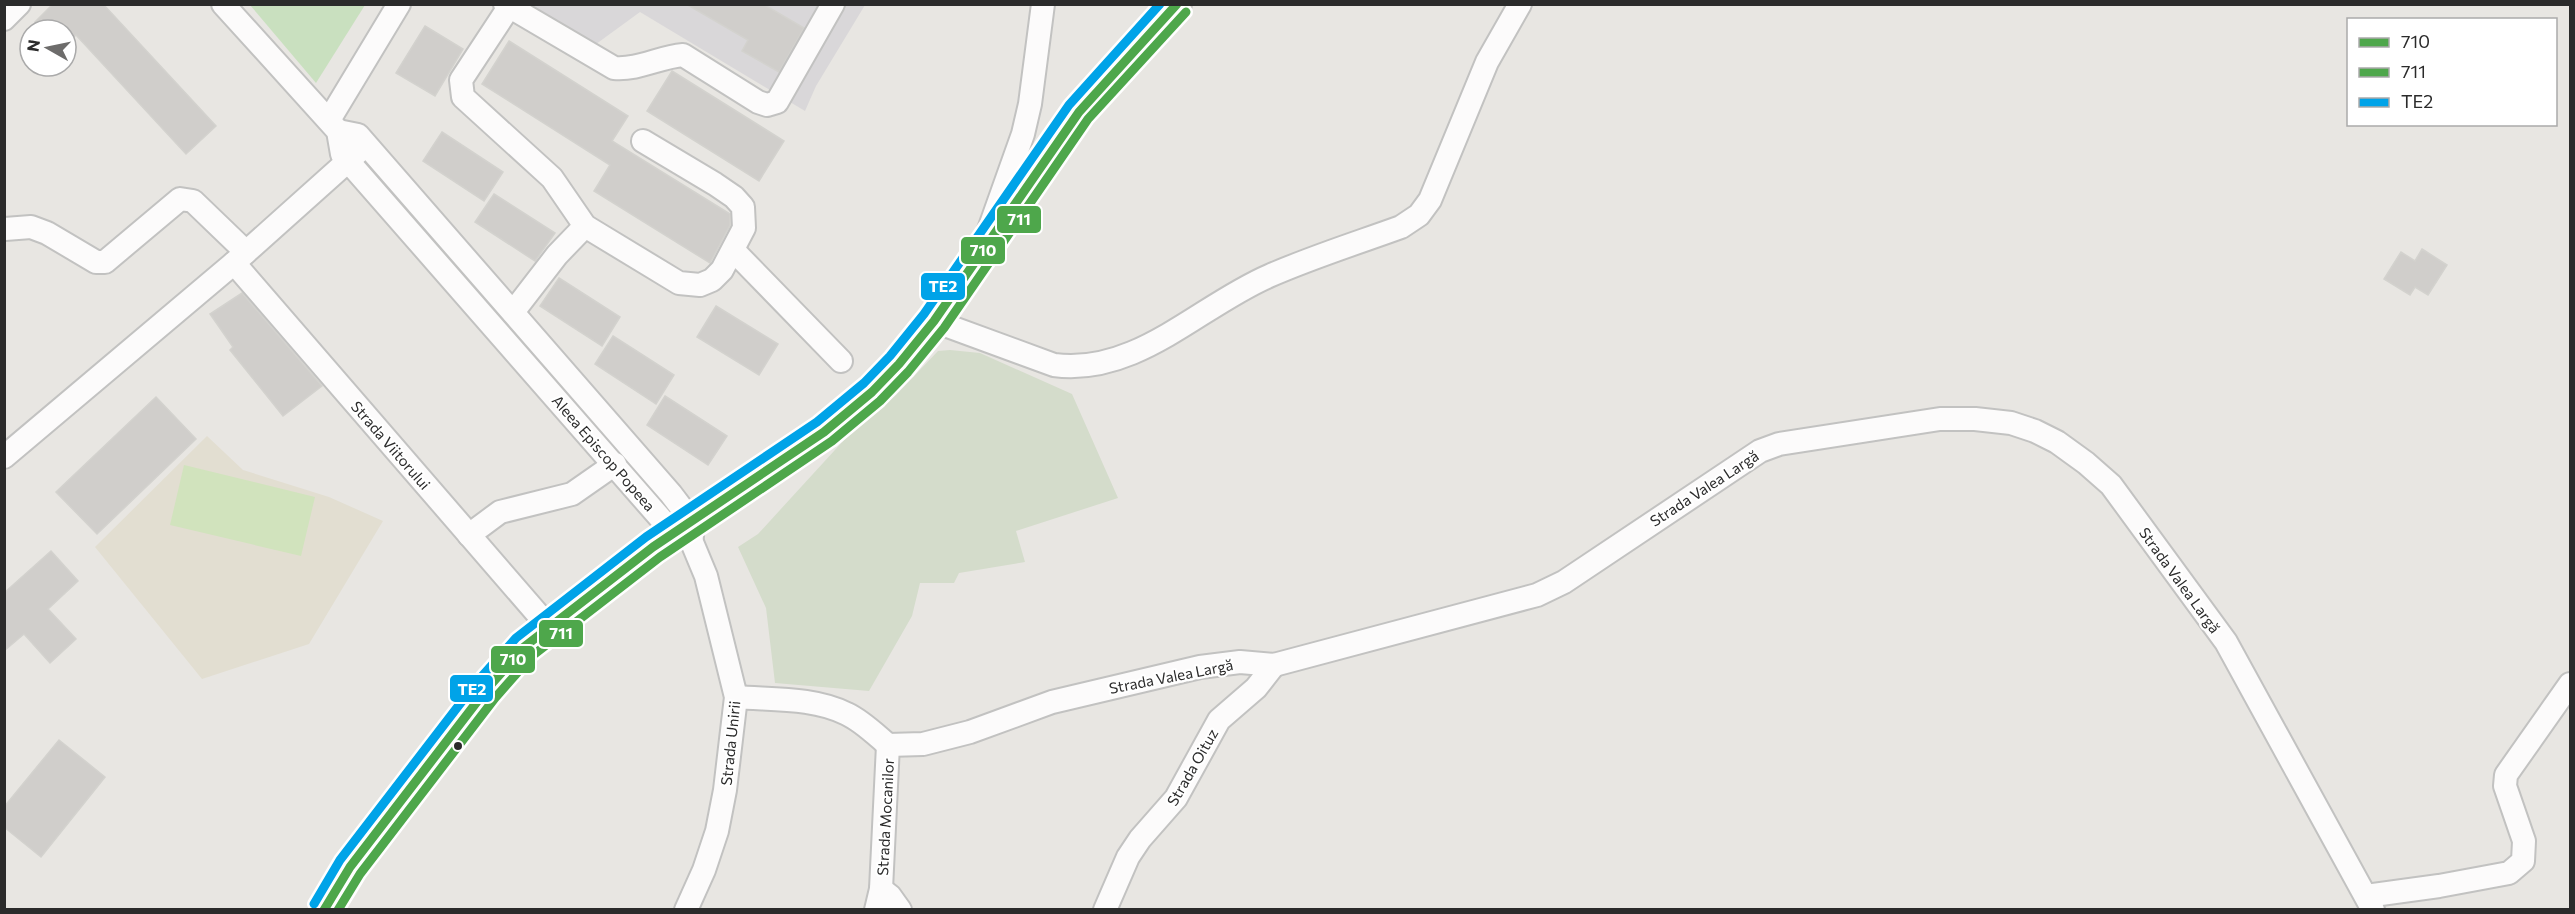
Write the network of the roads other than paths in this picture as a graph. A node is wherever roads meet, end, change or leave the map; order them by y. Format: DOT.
graph roads {
  1 [pos="19,4"];
  2 [pos="223,4"];
  3 [pos="399,4"];
  4 [pos="833,4"];
  5 [pos="1043,4"];
  6 [pos="1177,4"];
  7 [pos="1520,4"];
  8 [pos="507,6"];
  9 [pos="4,19"];
  10 [pos="334,125"];
  11 [pos="643,141"];
  12 [pos="366,145"];
  13 [pos="348,161"];
  14 [pos="585,226"];
  15 [pos="5,229"];
  16 [pos="987,242"];
  17 [pos="734,251"];
  18 [pos="240,258"];
  19 [pos="513,312"];
  20 [pos="934,321"];
  21 [pos="841,361"];
  22 [pos="6,452"];
  23 [pos="615,464"];
  24 [pos="685,531"];
  25 [pos="469,535"];
  26 [pos="548,626"];
  27 [pos="1274,665"];
  28 [pos="2571,684"];
  29 [pos="736,697"];
  30 [pos="888,745"];
  31 [pos="879,899"];
  32 [pos="2370,903"];
  33 [pos="324,909"];
  34 [pos="686,909"];
  35 [pos="900,909"];
  36 [pos="1106,909"];
  1 -- 9 [label="street"];
  2 -- 10 [label="street, Aleea Episcop Popeea"];
  3 -- 10 [label="street"];
  4 -- 8 [label="street"];
  5 -- 16 [label="street"];
  6 -- 16 [label="main road"];
  7 -- 20 [label="street"];
  8 -- 14 [label="street"];
  10 -- 12 [label="street, Aleea Episcop Popeea"];
  10 -- 13 [label="street, Aleea Episcop Popeea"];
  11 -- 17 [label="street"];
  12 -- 13 [label="street"];
  12 -- 19 [label="street, Aleea Episcop Popeea"];
  13 -- 18 [label="street"];
  13 -- 23 [label="street, Aleea Episcop Popeea"];
  14 -- 17 [label="street"];
  14 -- 19 [label="street"];
  15 -- 18 [label="street, Strada Viitorului"];
  16 -- 20 [label="main road"];
  17 -- 21 [label="street"];
  18 -- 22 [label="street"];
  18 -- 25 [label="street, Strada Viitorului"];
  19 -- 24 [label="street, Aleea Episcop Popeea"];
  20 -- 24 [label="main road"];
  23 -- 24 [label="street, Aleea Episcop Popeea"];
  23 -- 25 [label="street"];
  24 -- 26 [label="main road"];
  24 -- 29 [label="street, Strada Unirii"];
  25 -- 26 [label="street, Strada Viitorului"];
  26 -- 33 [label="main road"];
  27 -- 30 [label="street, Strada Valea Largă"];
  27 -- 32 [label="street, Strada Valea Largă"];
  27 -- 36 [label="street, Strada Oituz"];
  28 -- 32 [label="street"];
  29 -- 30 [label="street, Strada Mocanilor"];
  29 -- 34 [label="street, Strada Unirii"];
  30 -- 31 [label="street, Strada Mocanilor"];
  31 -- 35 [label="street"];
}
